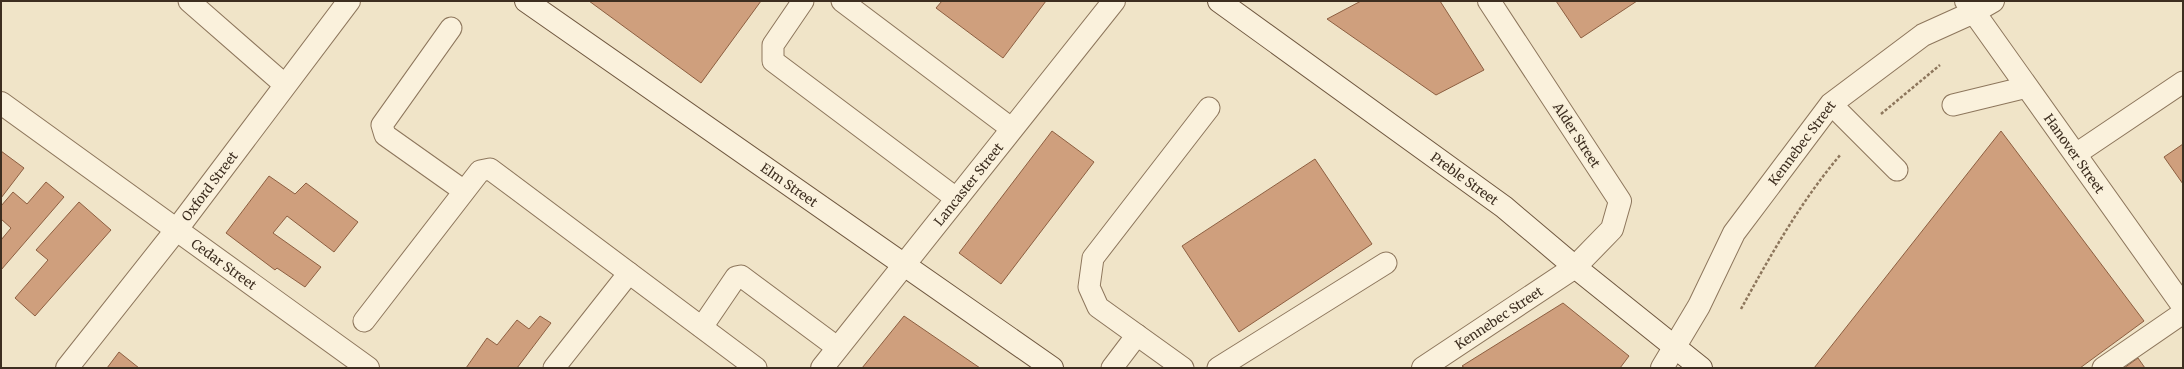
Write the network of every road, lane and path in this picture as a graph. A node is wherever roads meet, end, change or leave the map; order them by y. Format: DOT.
graph roads {
  1 [pos="189,1"];
  2 [pos="349,1"];
  3 [pos="526,1"];
  4 [pos="803,1"];
  5 [pos="842,1"];
  6 [pos="1114,1"];
  7 [pos="1219,1"];
  8 [pos="1489,1"];
  9 [pos="1993,1"];
  10 [pos="1970,7"];
  11 [pos="451,28"];
  12 [pos="1940,65"];
  13 [pos="2183,82"];
  14 [pos="285,84"];
  15 [pos="2027,87"];
  16 [pos="1,103"];
  17 [pos="1831,104"];
  18 [pos="1954,105"];
  19 [pos="1210,108"];
  20 [pos="1012,129"];
  21 [pos="1859,132"];
  22 [pos="2076,154"];
  23 [pos="1897,170"];
  24 [pos="464,191"];
  25 [pos="958,199"];
  26 [pos="176,229"];
  27 [pos="1386,262"];
  28 [pos="904,265"];
  29 [pos="1575,267"];
  30 [pos="629,273"];
  31 [pos="2183,306"];
  32 [pos="1741,309"];
  33 [pos="2183,312"];
  34 [pos="364,321"];
  35 [pos="702,327"];
  36 [pos="1137,335"];
  37 [pos="838,348"];
  38 [pos="1675,348"];
  39 [pos="67,368"];
  40 [pos="368,368"];
  41 [pos="554,368"];
  42 [pos="756,368"];
  43 [pos="822,368"];
  44 [pos="1052,368"];
  45 [pos="1112,368"];
  46 [pos="1183,368"];
  47 [pos="1218,368"];
  48 [pos="1423,368"];
  49 [pos="1662,368"];
  50 [pos="1701,368"];
  51 [pos="2103,368"];
  1 -- 14 [label="lane"];
  2 -- 14 [label="street, Oxford Street"];
  3 -- 28 [label="street, Elm Street"];
  4 -- 25 [label="lane"];
  5 -- 20 [label="lane"];
  6 -- 20 [label="street, Lancaster Street"];
  7 -- 29 [label="street, Preble Street"];
  8 -- 29 [label="street, Alder Street"];
  9 -- 10 [label="street, Kennebec Street"];
  10 -- 15 [label="street, Hanover Street"];
  10 -- 17 [label="street, Kennebec Street"];
  11 -- 24 [label="lane"];
  12 -- 21 [label="path"];
  13 -- 22 [label="lane"];
  14 -- 26 [label="street, Oxford Street"];
  15 -- 18 [label="lane"];
  15 -- 22 [label="street, Hanover Street"];
  16 -- 26 [label="street, Cedar Street"];
  17 -- 21 [label="lane"];
  17 -- 38 [label="street, Kennebec Street"];
  19 -- 36 [label="lane"];
  20 -- 25 [label="street, Lancaster Street"];
  21 -- 23 [label="lane"];
  21 -- 32 [label="path"];
  22 -- 31 [label="street, Hanover Street"];
  24 -- 30 [label="lane"];
  24 -- 34 [label="lane"];
  25 -- 28 [label="street, Lancaster Street"];
  26 -- 39 [label="street, Oxford Street"];
  26 -- 40 [label="street, Cedar Street"];
  27 -- 47 [label="lane"];
  28 -- 37 [label="street, Lancaster Street"];
  28 -- 44 [label="street, Elm Street"];
  29 -- 38 [label="street, Preble Street"];
  29 -- 48 [label="street, Kennebec Street"];
  30 -- 35 [label="lane"];
  30 -- 41 [label="lane"];
  33 -- 51 [label="lane"];
  35 -- 37 [label="lane"];
  35 -- 42 [label="lane"];
  36 -- 45 [label="lane"];
  36 -- 46 [label="lane"];
  37 -- 43 [label="street, Lancaster Street"];
  38 -- 49 [label="street, Kennebec Street"];
  38 -- 50 [label="street, Preble Street"];
}
